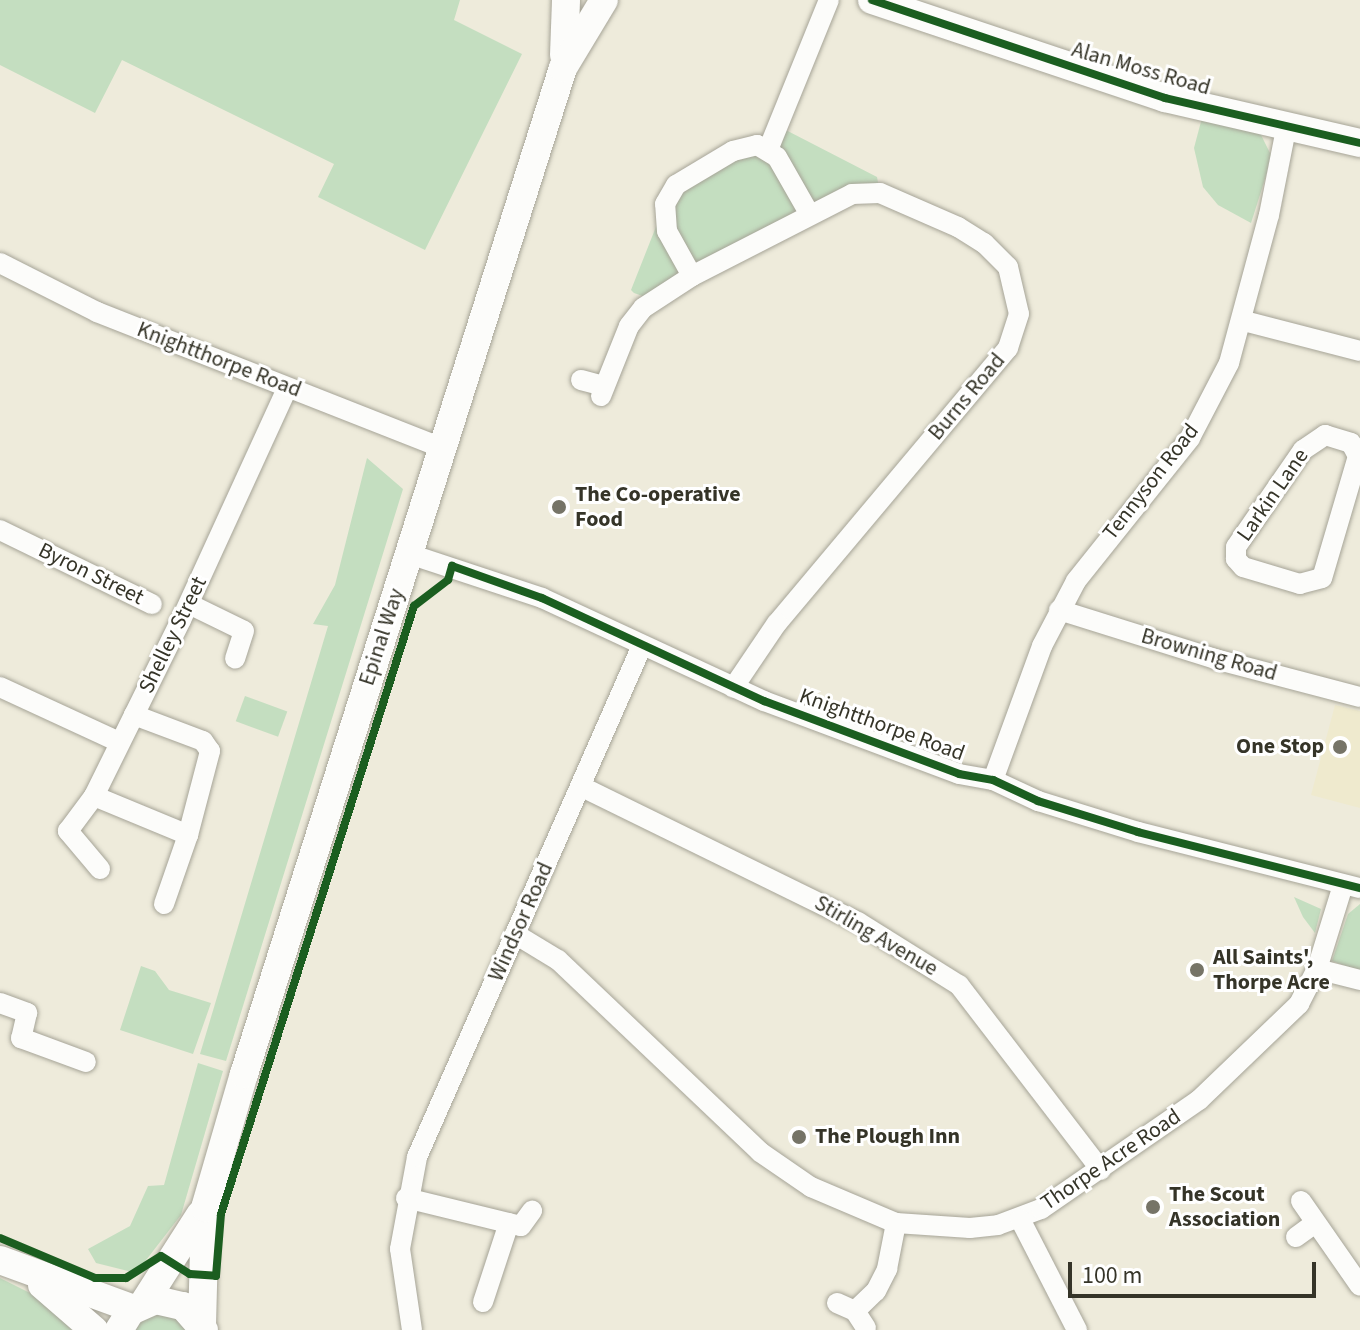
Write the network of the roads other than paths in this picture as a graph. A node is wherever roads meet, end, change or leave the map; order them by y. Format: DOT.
graph roads {
  1 [pos="566,0"];
  2 [pos="604,0"];
  3 [pos="829,0"];
  4 [pos="872,0"];
  5 [pos="563,68"];
  6 [pos="1287,124"];
  7 [pos="1360,143"];
  8 [pos="768,150"];
  9 [pos="809,213"];
  10 [pos="0,263"];
  11 [pos="692,276"];
  12 [pos="1244,321"];
  13 [pos="1360,351"];
  14 [pos="581,380"];
  15 [pos="287,388"];
  16 [pos="443,448"];
  17 [pos="1358,471"];
  18 [pos="0,530"];
  19 [pos="409,554"];
  20 [pos="152,604"];
  21 [pos="189,604"];
  22 [pos="1059,610"];
  23 [pos="641,648"];
  24 [pos="235,659"];
  25 [pos="0,687"];
  26 [pos="733,688"];
  27 [pos="1360,697"];
  28 [pos="134,715"];
  29 [pos="119,742"];
  30 [pos="993,780"];
  31 [pos="582,787"];
  32 [pos="94,796"];
  33 [pos="188,835"];
  34 [pos="100,869"];
  35 [pos="1352,886"];
  36 [pos="164,904"];
  37 [pos="515,934"];
  38 [pos="1317,969"];
  39 [pos="1360,980"];
  40 [pos="0,1003"];
  41 [pos="86,1062"];
  42 [pos="1101,1170"];
  43 [pos="406,1198"];
  44 [pos="1301,1201"];
  45 [pos="205,1208"];
  46 [pos="1020,1219"];
  47 [pos="896,1223"];
  48 [pos="1315,1223"];
  49 [pos="1296,1237"];
  50 [pos="11,1265"];
  51 [pos="1360,1286"];
  52 [pos="483,1302"];
  53 [pos="132,1314"];
  54 [pos="853,1314"];
  55 [pos="203,1328"];
  56 [pos="94,1330"];
  57 [pos="412,1330"];
  58 [pos="1077,1330"];
  1 -- 5 [label="street, Epinal Way"];
  2 -- 5 [label="street, Epinal Way"];
  3 -- 8 [label="street"];
  4 -- 6 [label="street, Alan Moss Road"];
  5 -- 16 [label="street, Epinal Way"];
  6 -- 7 [label="street, Alan Moss Road"];
  6 -- 12 [label="street, Tennyson Road"];
  8 -- 9 [label="street"];
  8 -- 11 [label="street"];
  9 -- 11 [label="street, Burns Road"];
  9 -- 26 [label="street, Burns Road"];
  10 -- 15 [label="street, Knightthorpe Road"];
  11 -- 14 [label="street, Burns Road"];
  12 -- 13 [label="street"];
  12 -- 22 [label="street, Tennyson Road"];
  15 -- 16 [label="street, Knightthorpe Road"];
  15 -- 21 [label="street, Shelley Street"];
  16 -- 19 [label="street, Epinal Way"];
  17 -- 17 [label="street, Larkin Lane"];
  18 -- 20 [label="street, Byron Street"];
  19 -- 23 [label="street, Knightthorpe Road"];
  19 -- 45 [label="street, Epinal Way"];
  21 -- 24 [label="street"];
  21 -- 28 [label="street, Shelley Street"];
  22 -- 27 [label="street, Browning Road"];
  22 -- 30 [label="street, Tennyson Road"];
  23 -- 26 [label="street, Knightthorpe Road"];
  23 -- 31 [label="street, Windsor Road"];
  25 -- 29 [label="street"];
  26 -- 30 [label="street, Knightthorpe Road"];
  28 -- 29 [label="street, Shelley Street"];
  28 -- 33 [label="street"];
  29 -- 32 [label="street, Shelley Street"];
  30 -- 35 [label="street, Knightthorpe Road"];
  31 -- 37 [label="street, Windsor Road"];
  31 -- 42 [label="street, Stirling Avenue"];
  32 -- 33 [label="street"];
  32 -- 34 [label="street, Shelley Street"];
  33 -- 36 [label="street"];
  35 -- 38 [label="street, Thorpe Acre Road"];
  37 -- 43 [label="street, Windsor Road"];
  37 -- 47 [label="street, Thorpe Acre Road"];
  38 -- 39 [label="street"];
  38 -- 42 [label="street, Thorpe Acre Road"];
  40 -- 41 [label="street"];
  42 -- 46 [label="street, Thorpe Acre Road"];
  43 -- 52 [label="street"];
  43 -- 57 [label="street, Windsor Road"];
  44 -- 48 [label="street"];
  45 -- 53 [label="street, Epinal Way"];
  45 -- 55 [label="street, Epinal Way"];
  46 -- 47 [label="street, Thorpe Acre Road"];
  46 -- 58 [label="street"];
  47 -- 54 [label="street"];
  48 -- 49 [label="street"];
  48 -- 51 [label="street"];
  50 -- 53 [label="street"];
  50 -- 56 [label="street"];
  53 -- 55 [label="street"];
}
